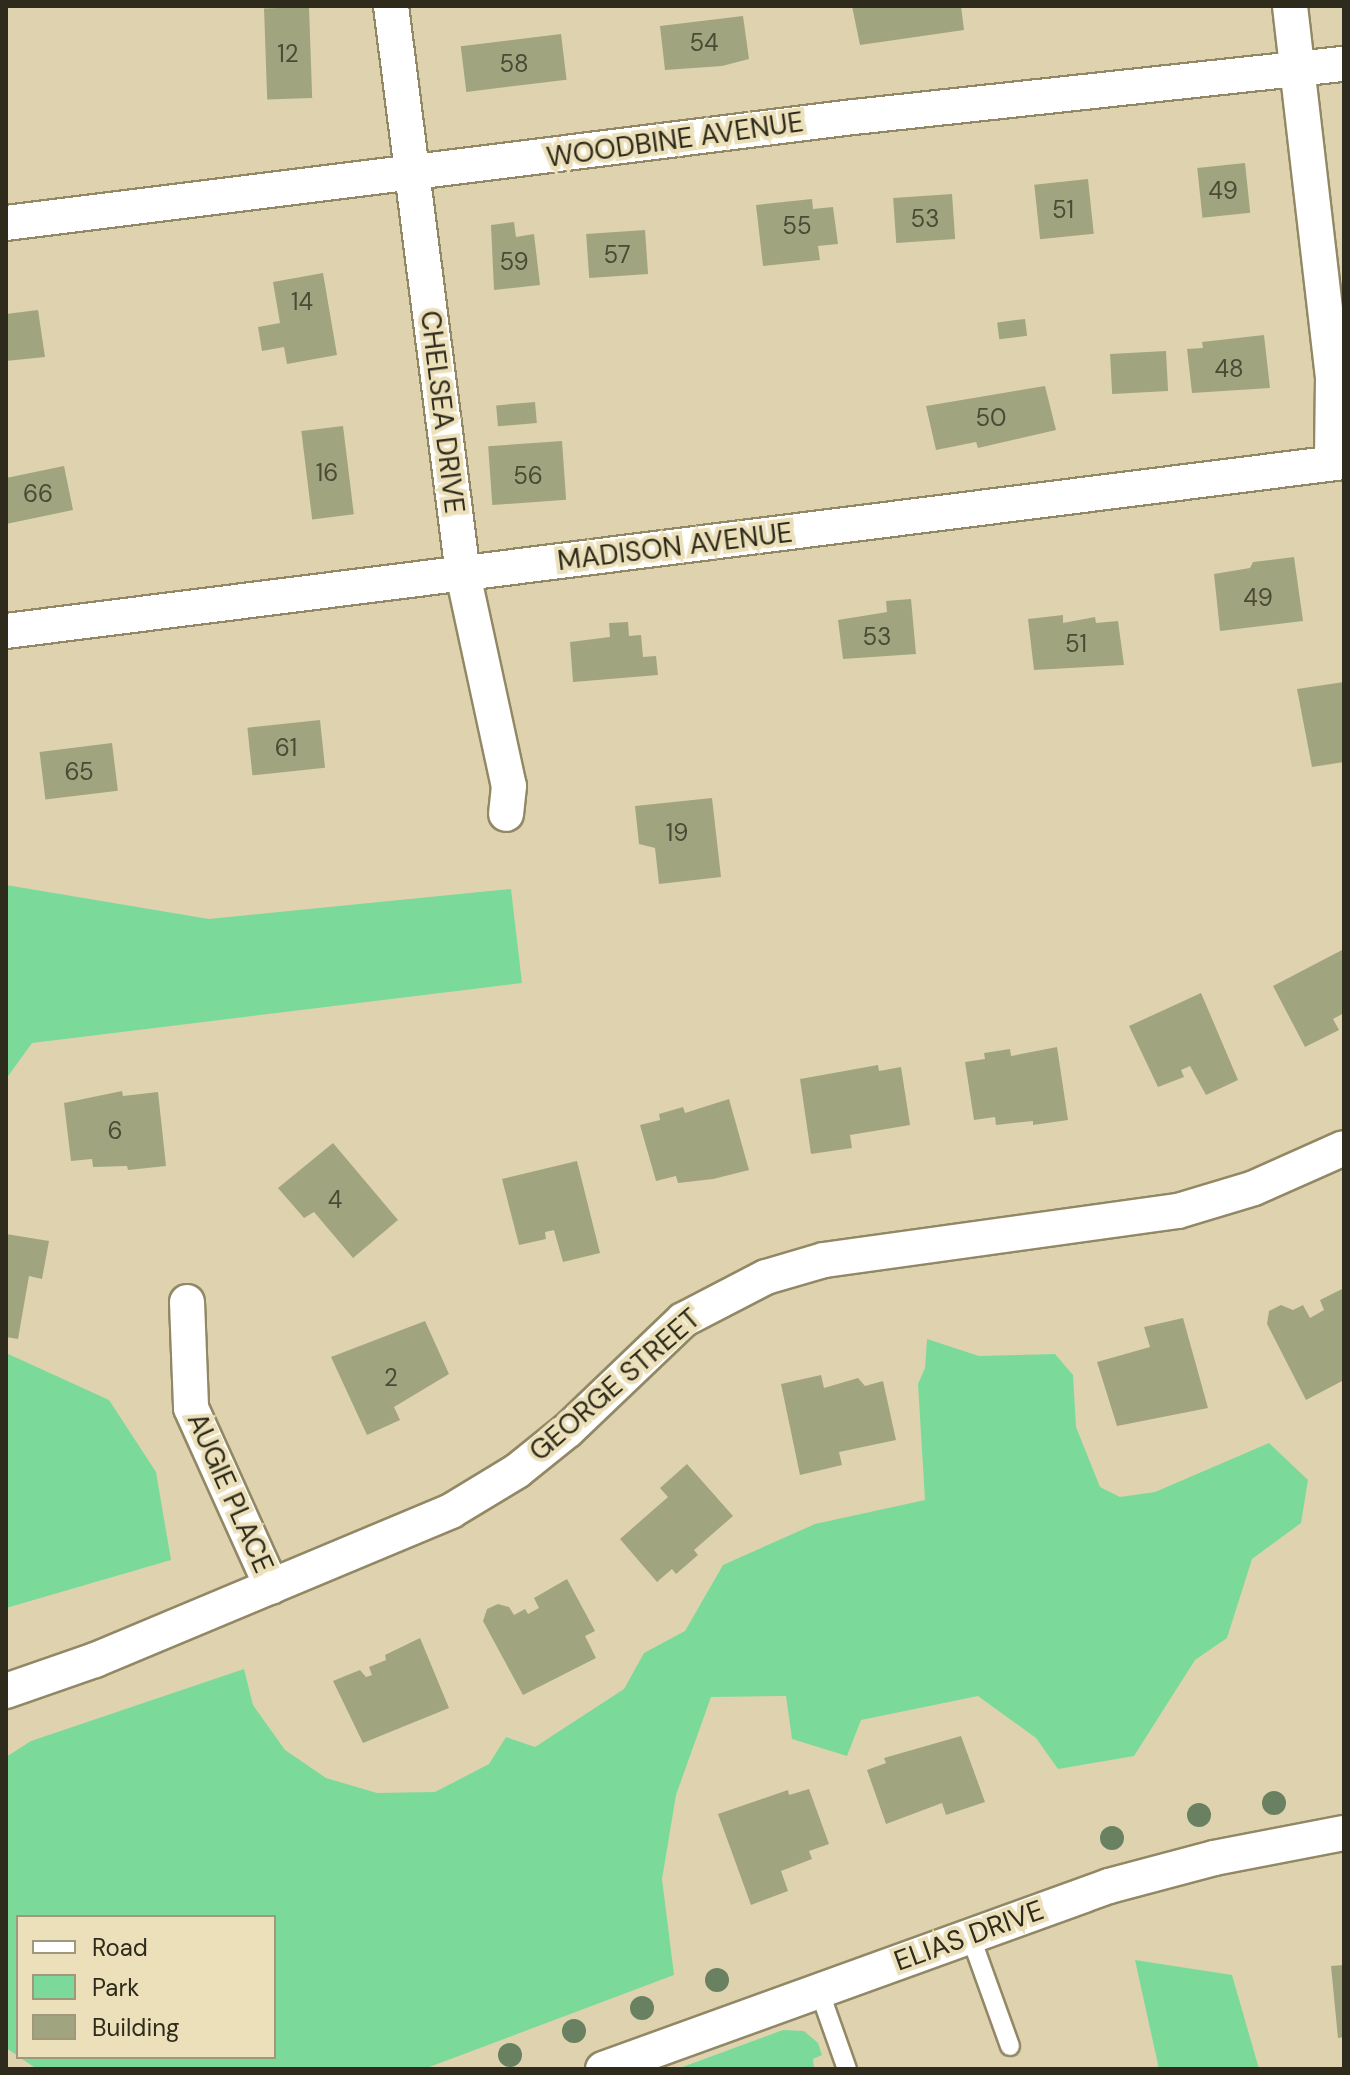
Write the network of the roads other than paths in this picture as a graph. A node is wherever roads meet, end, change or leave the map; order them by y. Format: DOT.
graph roads {
  1 [pos="391,6"];
  2 [pos="1290,6"];
  3 [pos="1344,64"];
  4 [pos="1297,69"];
  5 [pos="412,175"];
  6 [pos="6,223"];
  7 [pos="1338,462"];
  8 [pos="463,574"];
  9 [pos="6,631"];
  10 [pos="506,814"];
  11 [pos="1344,1148"];
  12 [pos="187,1302"];
  13 [pos="272,1587"];
  14 [pos="6,1691"];
  15 [pos="1344,1833"];
  16 [pos="970,1935"];
  17 [pos="819,1990"];
  18 [pos="1010,2046"];
  19 [pos="603,2069"];
  20 [pos="847,2069"];
  1 -- 5 [label="street, CHELSEA DRIVE"];
  2 -- 4 [label="street"];
  3 -- 4 [label="street, WOODBINE AVENUE"];
  4 -- 5 [label="street, WOODBINE AVENUE"];
  4 -- 7 [label="street"];
  5 -- 6 [label="street, WOODBINE AVENUE"];
  5 -- 8 [label="street, CHELSEA DRIVE"];
  7 -- 8 [label="street, MADISON AVENUE"];
  8 -- 9 [label="street, MADISON AVENUE"];
  8 -- 10 [label="street, CHELSEA DRIVE"];
  11 -- 13 [label="street, GEORGE STREET"];
  12 -- 13 [label="street, AUGIE PLACE"];
  13 -- 14 [label="street, GEORGE STREET"];
  15 -- 16 [label="street, ELIAS DRIVE"];
  16 -- 17 [label="street, ELIAS DRIVE"];
  16 -- 18 [label="lane"];
  17 -- 19 [label="street, ELIAS DRIVE"];
  17 -- 20 [label="lane"];
}
